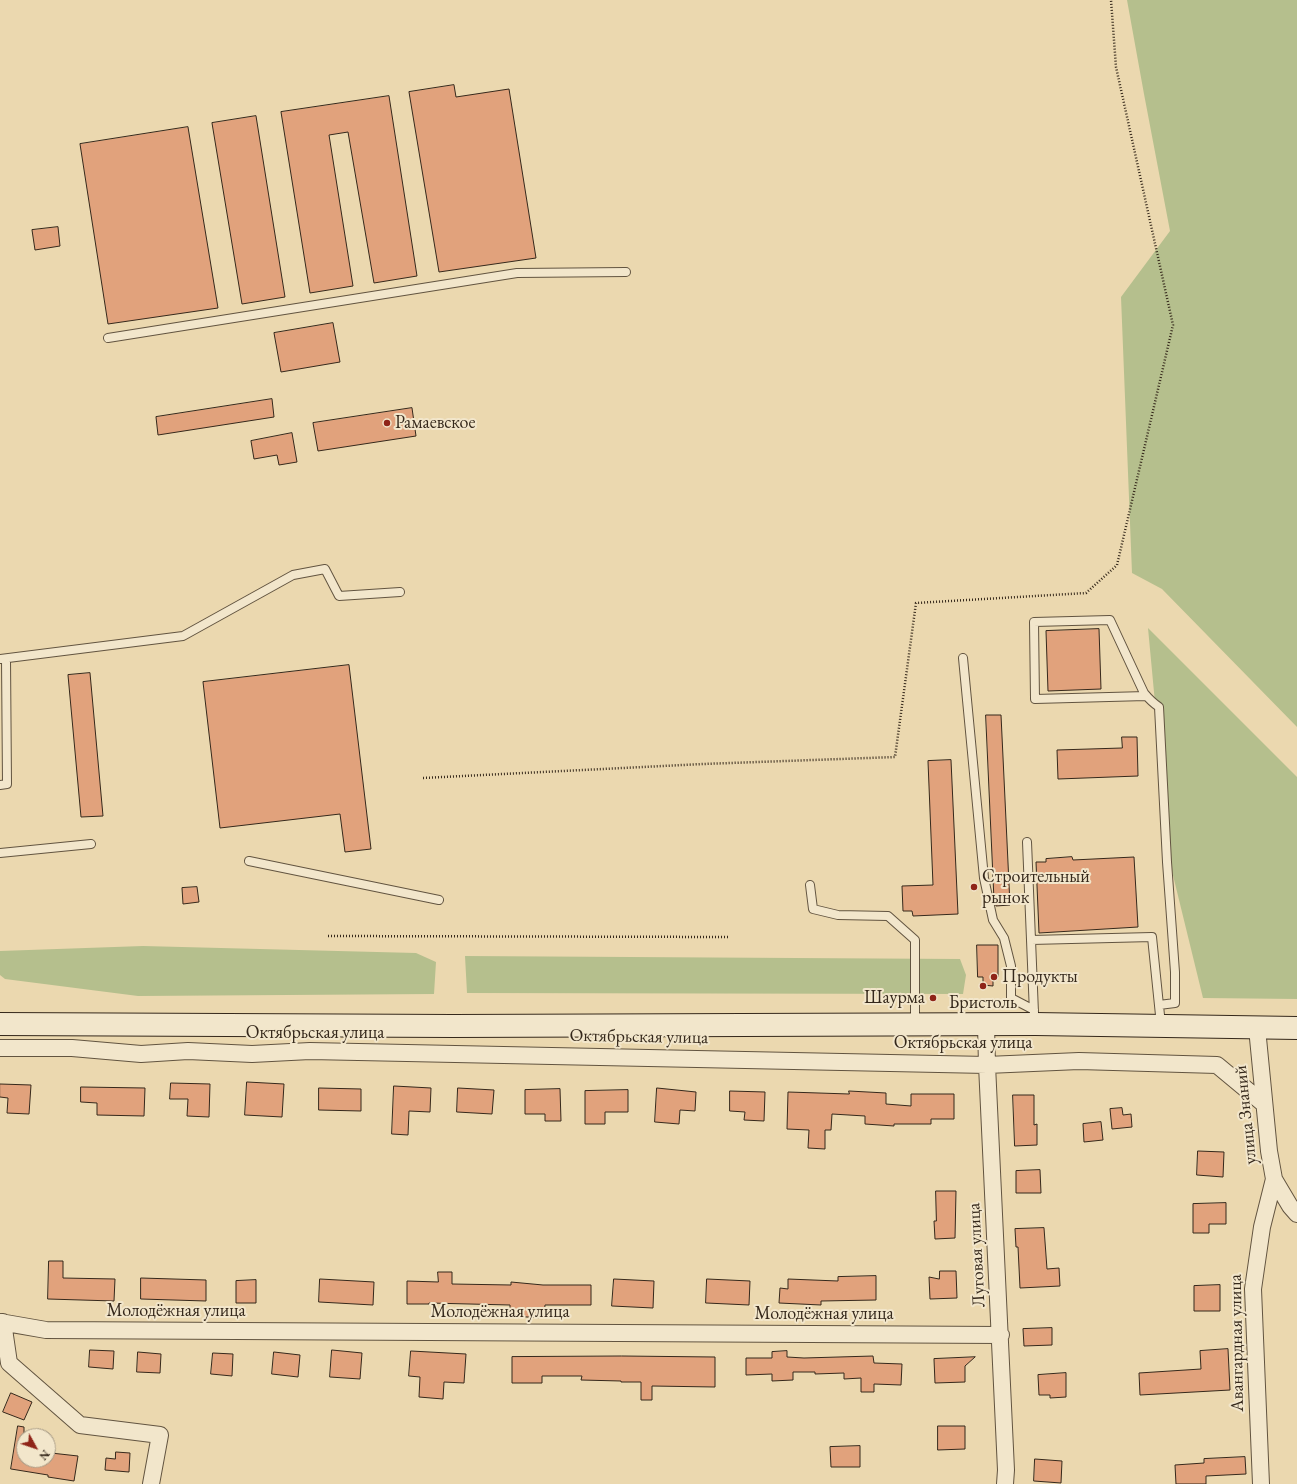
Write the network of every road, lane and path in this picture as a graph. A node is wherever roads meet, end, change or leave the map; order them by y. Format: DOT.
graph roads {
  1 [pos="1111,0"];
  2 [pos="626,272"];
  3 [pos="108,338"];
  4 [pos="400,592"];
  5 [pos="963,658"];
  6 [pos="3,659"];
  7 [pos="1146,696"];
  8 [pos="423,778"];
  9 [pos="0,785"];
  10 [pos="1027,842"];
  11 [pos="91,844"];
  12 [pos="0,853"];
  13 [pos="249,861"];
  14 [pos="810,885"];
  15 [pos="439,900"];
  16 [pos="328,936"];
  17 [pos="730,937"];
  18 [pos="1031,940"];
  19 [pos="1159,1005"];
  20 [pos="1035,1017"];
  21 [pos="0,1024"];
  22 [pos="915,1025"];
  23 [pos="986,1025"];
  24 [pos="1161,1026"];
  25 [pos="1257,1028"];
  26 [pos="1297,1028"];
  27 [pos="0,1048"];
  28 [pos="987,1065"];
  29 [pos="1264,1104"];
  30 [pos="1274,1179"];
  31 [pos="1297,1214"];
  32 [pos="2,1322"];
  33 [pos="1001,1335"];
  34 [pos="151,1484"];
  35 [pos="1005,1484"];
  36 [pos="1261,1484"];
  1 -- 8 [label="path"];
  2 -- 3 [label="lane"];
  4 -- 6 [label="lane"];
  5 -- 20 [label="lane"];
  6 -- 9 [label="lane"];
  7 -- 7 [label="lane"];
  7 -- 19 [label="lane"];
  10 -- 18 [label="lane"];
  11 -- 12 [label="lane"];
  13 -- 15 [label="lane"];
  14 -- 22 [label="lane"];
  16 -- 17 [label="path"];
  18 -- 19 [label="lane"];
  18 -- 20 [label="lane"];
  19 -- 24 [label="lane"];
  20 -- 23 [label="main road"];
  20 -- 24 [label="main road"];
  21 -- 22 [label="main road"];
  22 -- 23 [label="main road"];
  23 -- 28 [label="street, Луговая улица"];
  24 -- 25 [label="main road"];
  25 -- 26 [label="main road"];
  25 -- 29 [label="street, улица Знаний"];
  27 -- 28 [label="street, Октябрьская улица"];
  28 -- 29 [label="street, Октябрьская улица"];
  28 -- 33 [label="street, Луговая улица"];
  29 -- 30 [label="street, улица Знаний"];
  30 -- 31 [label="street, улица Знаний"];
  30 -- 36 [label="street, Авангардная улица"];
  32 -- 33 [label="street, Молодёжная улица"];
  32 -- 34 [label="street"];
  33 -- 35 [label="street, Луговая улица"];
}
